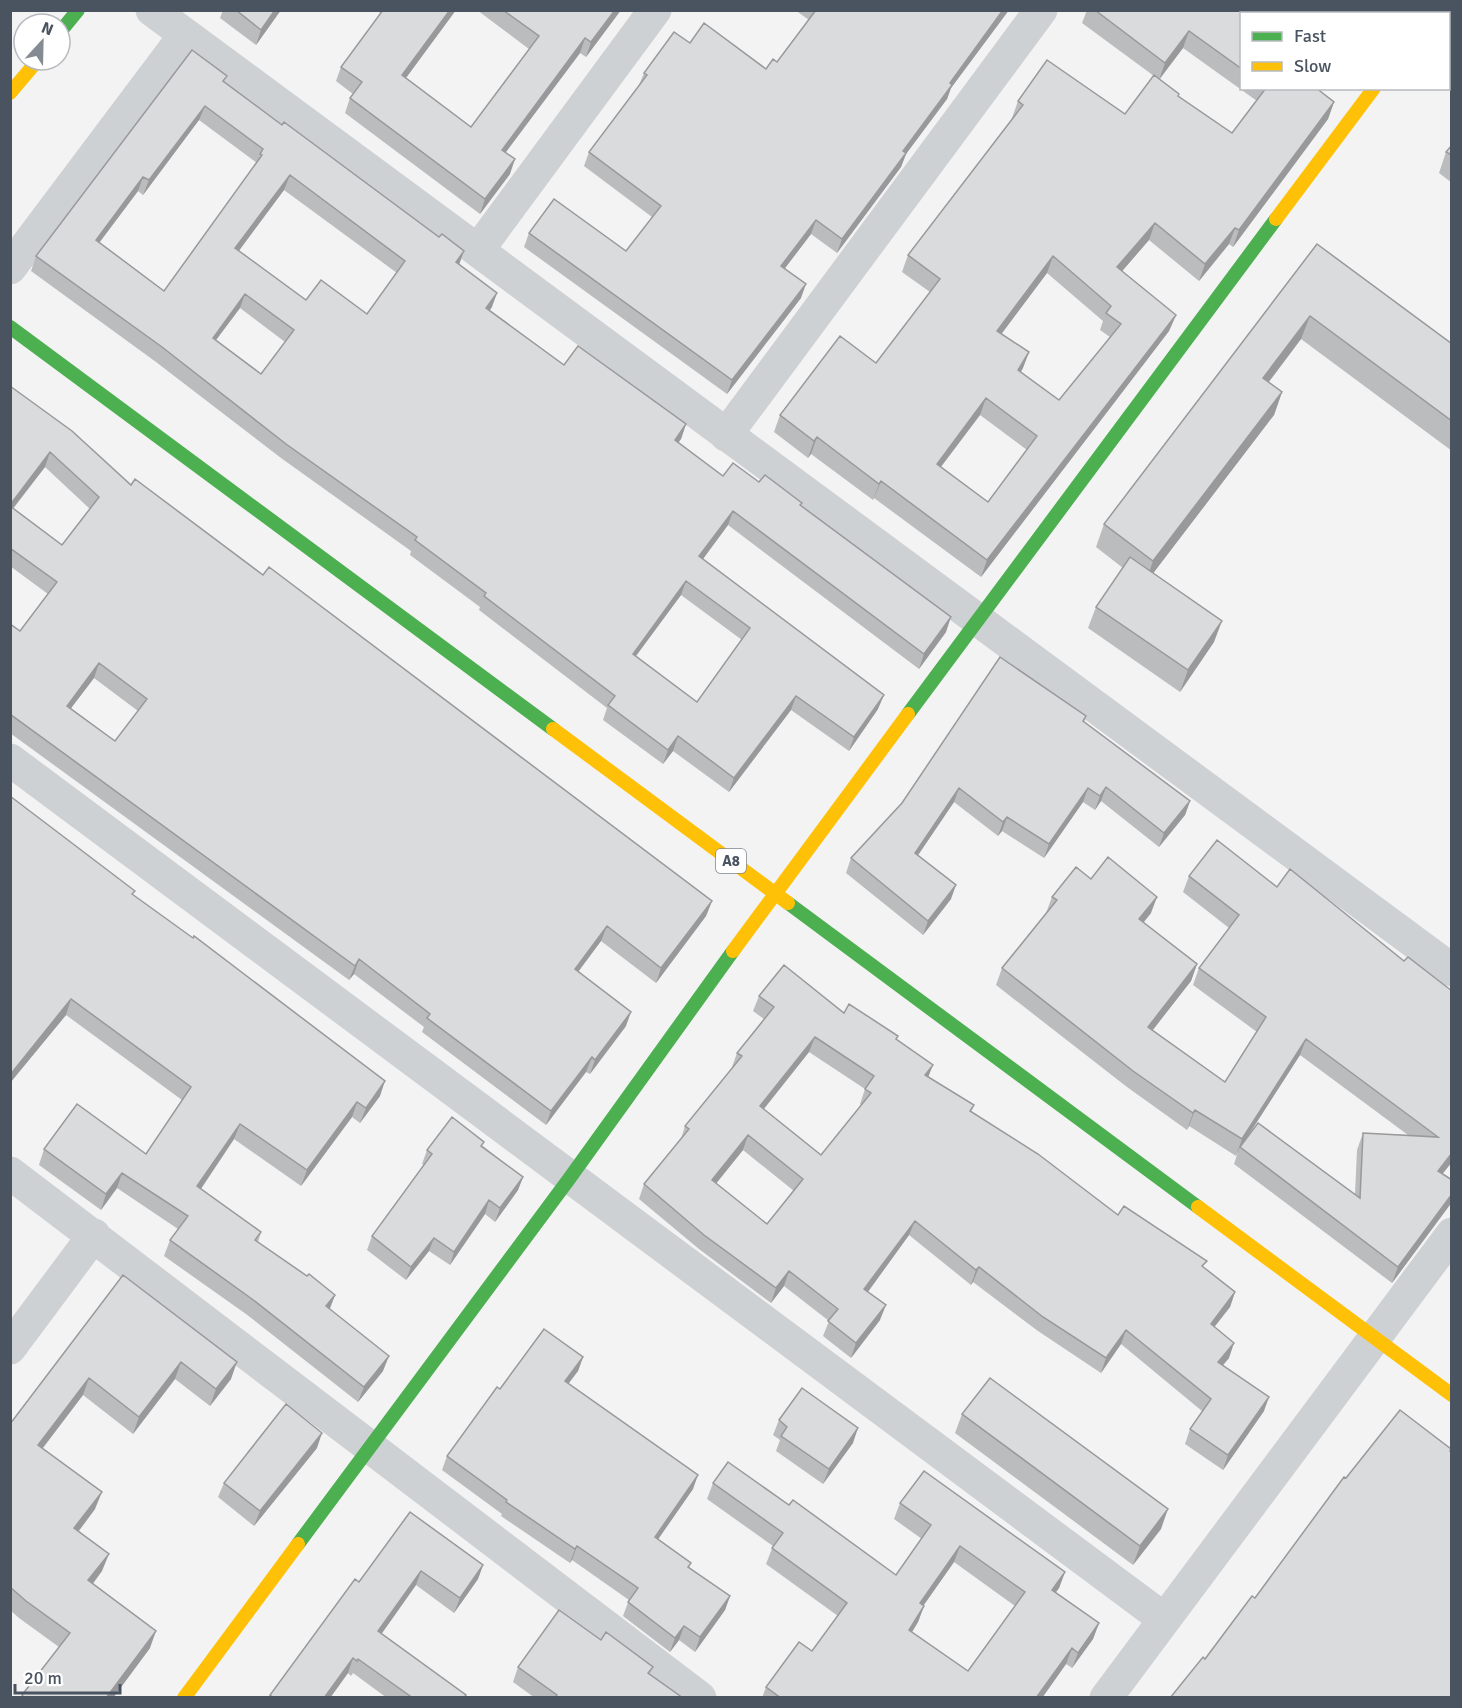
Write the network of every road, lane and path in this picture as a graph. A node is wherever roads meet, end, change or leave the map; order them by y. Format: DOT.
graph roads {
  1 [pos="152,10"];
  2 [pos="656,10"];
  3 [pos="1041,10"];
  4 [pos="185,35"];
  5 [pos="28,72"];
  6 [pos="1373,90"];
  7 [pos="10,93"];
  8 [pos="478,250"];
  9 [pos="10,268"];
  10 [pos="10,327"];
  11 [pos="726,435"];
  12 [pos="978,621"];
  13 [pos="10,760"];
  14 [pos="775,893"];
  15 [pos="1452,970"];
  16 [pos="10,1173"];
  17 [pos="569,1179"];
  18 [pos="1452,1234"];
  19 [pos="94,1235"];
  20 [pos="1374,1338"];
  21 [pos="10,1347"];
  22 [pos="1452,1395"];
  23 [pos="371,1446"];
  24 [pos="1164,1619"];
  25 [pos="184,1698"];
  26 [pos="700,1698"];
  27 [pos="1106,1698"];
  1 -- 4 [label="street"];
  2 -- 8 [label="street"];
  3 -- 11 [label="street"];
  4 -- 8 [label="street"];
  4 -- 9 [label="street"];
  5 -- 7 [label="street"];
  6 -- 12 [label="street"];
  8 -- 11 [label="street"];
  10 -- 14 [label="street, A8"];
  11 -- 12 [label="street"];
  12 -- 14 [label="street"];
  12 -- 15 [label="street"];
  13 -- 17 [label="street"];
  14 -- 17 [label="street"];
  14 -- 20 [label="street, A8"];
  16 -- 19 [label="street"];
  17 -- 23 [label="street"];
  17 -- 24 [label="street"];
  18 -- 20 [label="street"];
  19 -- 21 [label="street"];
  19 -- 23 [label="street"];
  20 -- 22 [label="street, A8"];
  20 -- 24 [label="street"];
  23 -- 25 [label="street"];
  23 -- 26 [label="street"];
  24 -- 27 [label="street"];
}
